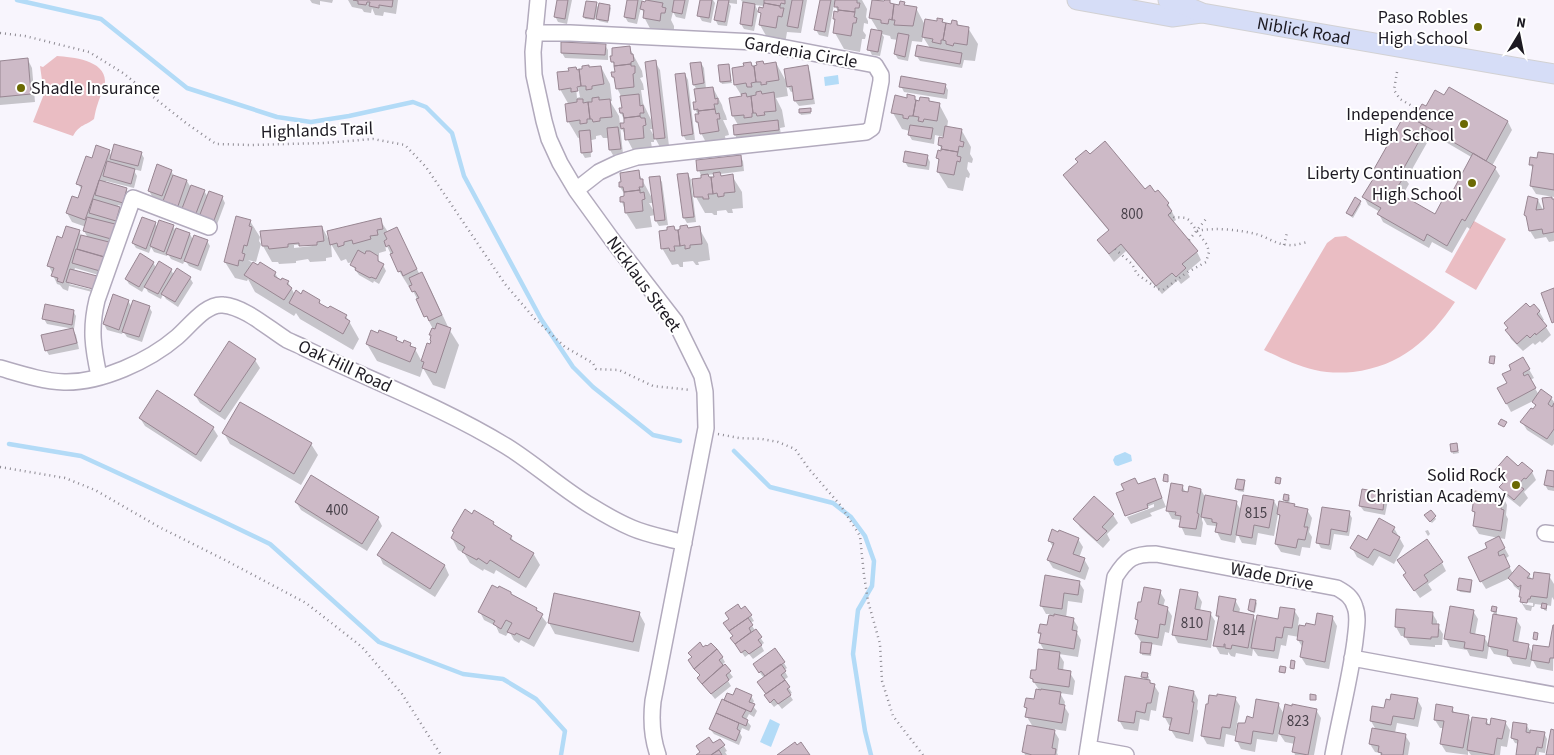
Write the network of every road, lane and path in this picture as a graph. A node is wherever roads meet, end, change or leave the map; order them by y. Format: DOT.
graph roads {
  1 [pos="538,0"];
  2 [pos="1077,0"];
  3 [pos="1168,0"];
  4 [pos="1202,13"];
  5 [pos="534,32"];
  6 [pos="0,33"];
  7 [pos="1397,72"];
  8 [pos="1554,74"];
  9 [pos="1419,110"];
  10 [pos="576,190"];
  11 [pos="1170,213"];
  12 [pos="1206,219"];
  13 [pos="208,227"];
  14 [pos="1197,231"];
  15 [pos="1287,233"];
  16 [pos="1189,240"];
  17 [pos="1308,242"];
  18 [pos="1284,245"];
  19 [pos="1115,249"];
  20 [pos="0,368"];
  21 [pos="99,376"];
  22 [pos="705,392"];
  23 [pos="705,432"];
  24 [pos="0,467"];
  25 [pos="684,543"];
  26 [pos="1352,658"];
  27 [pos="1554,695"];
  28 [pos="1087,752"];
  29 [pos="441,755"];
  30 [pos="658,755"];
  31 [pos="923,755"];
  32 [pos="1126,755"];
  33 [pos="1333,755"];
  1 -- 5 [label="street, Nicklaus Street"];
  2 -- 4 [label="main road, Niblick Road"];
  3 -- 4 [label="main road, Niblick Road"];
  4 -- 8 [label="main road, Niblick Road"];
  5 -- 10 [label="street, Nicklaus Street"];
  5 -- 10 [label="street, Gardenia Circle"];
  6 -- 22 [label="path, Highlands Trail"];
  7 -- 9 [label="path"];
  10 -- 22 [label="street, Nicklaus Street"];
  11 -- 14 [label="path"];
  12 -- 14 [label="path"];
  13 -- 21 [label="street"];
  14 -- 16 [label="path"];
  14 -- 18 [label="path"];
  14 -- 19 [label="path"];
  15 -- 18 [label="path"];
  17 -- 18 [label="path"];
  20 -- 21 [label="street, Oak Hill Road"];
  21 -- 25 [label="street, Oak Hill Road"];
  22 -- 23 [label="street, Nicklaus Street"];
  23 -- 25 [label="street, Nicklaus Street"];
  23 -- 31 [label="path"];
  24 -- 29 [label="path"];
  25 -- 30 [label="street, Nicklaus Street"];
  26 -- 27 [label="street"];
  26 -- 28 [label="street, Wade Drive"];
  26 -- 33 [label="street, Wade Drive"];
  28 -- 32 [label="street"];
}
